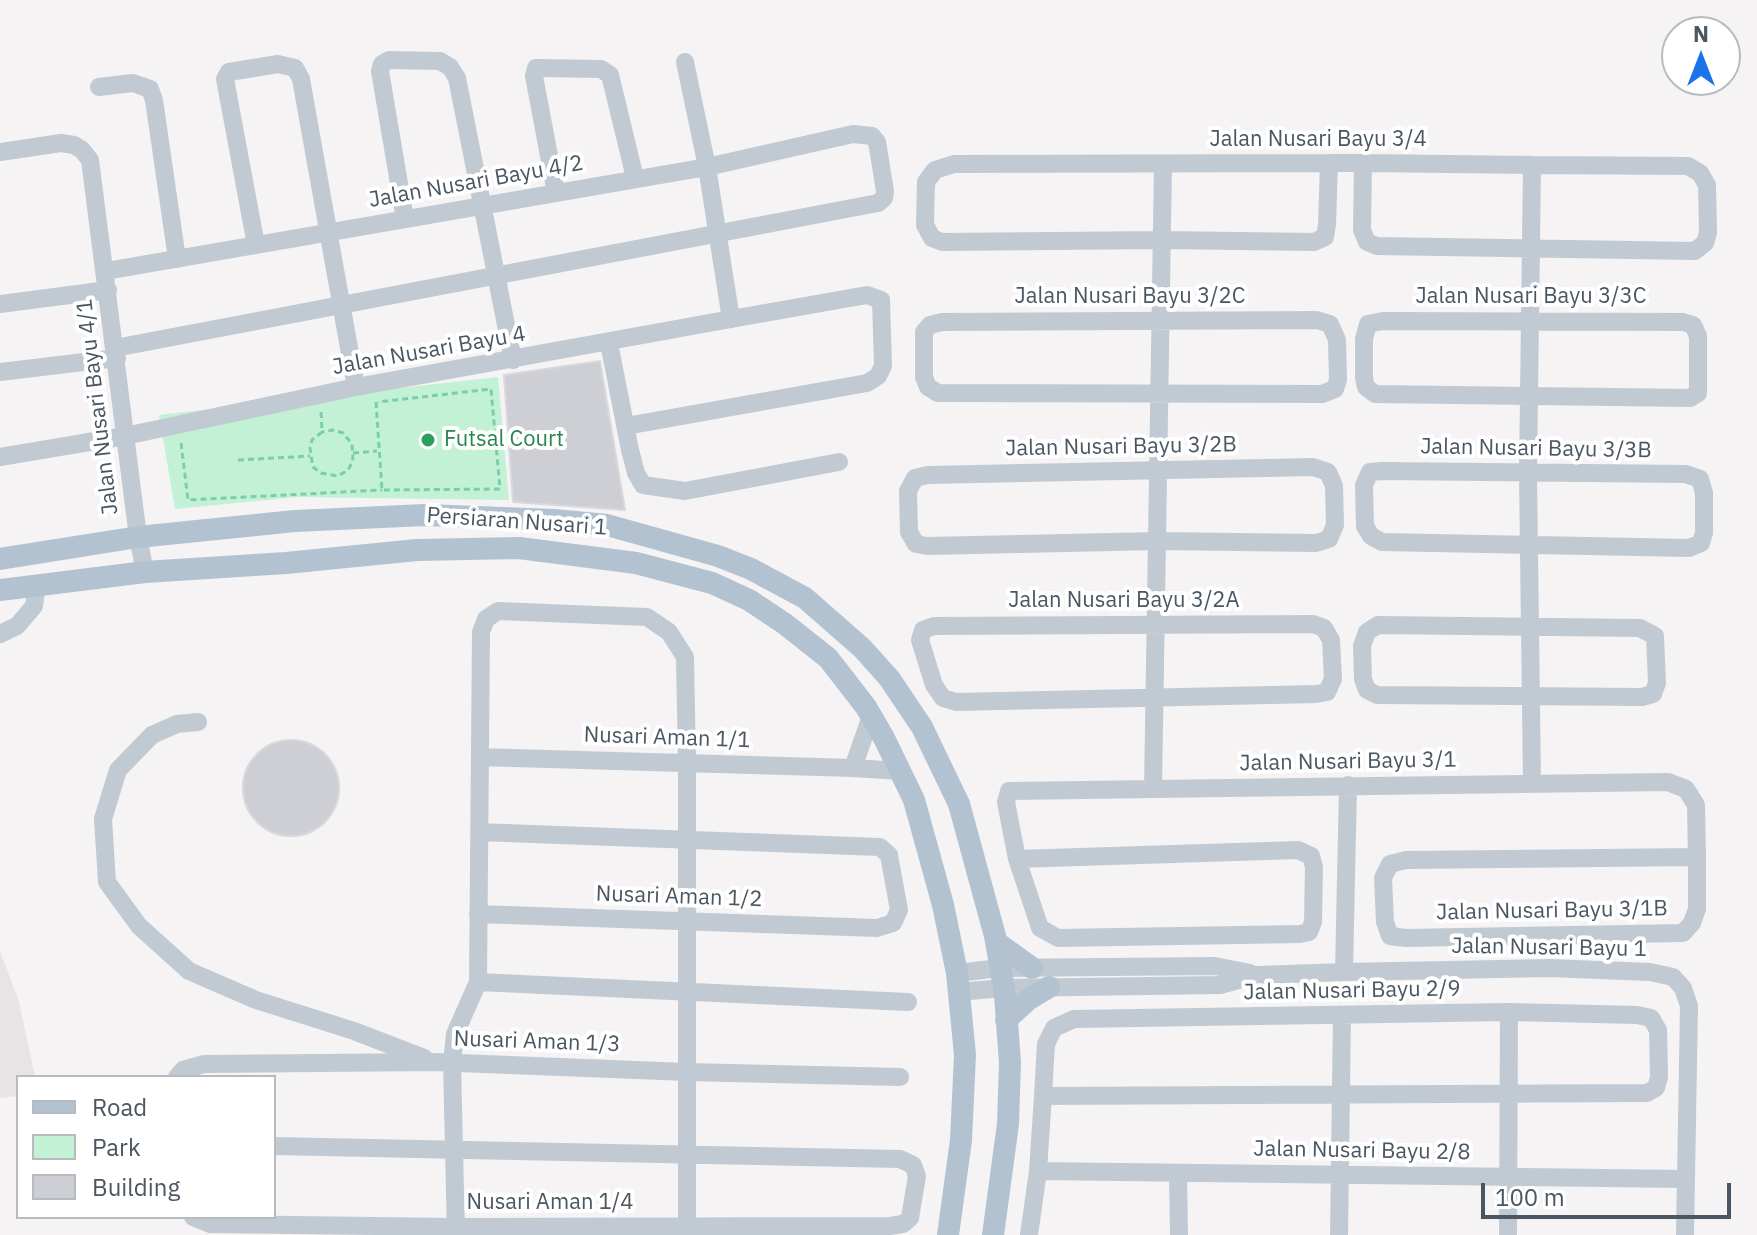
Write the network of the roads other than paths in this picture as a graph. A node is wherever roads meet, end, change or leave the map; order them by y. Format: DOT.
graph roads {
  1 [pos="685,62"];
  2 [pos="99,87"];
  3 [pos="0,152"];
  4 [pos="1329,163"];
  5 [pos="1363,163"];
  6 [pos="1163,164"];
  7 [pos="1532,165"];
  8 [pos="707,167"];
  9 [pos="635,178"];
  10 [pos="556,193"];
  11 [pos="482,206"];
  12 [pos="405,219"];
  13 [pos="328,232"];
  14 [pos="718,235"];
  15 [pos="1162,240"];
  16 [pos="256,245"];
  17 [pos="1533,250"];
  18 [pos="177,259"];
  19 [pos="496,276"];
  20 [pos="107,281"];
  21 [pos="0,304"];
  22 [pos="341,305"];
  23 [pos="731,319"];
  24 [pos="1161,321"];
  25 [pos="1529,321"];
  26 [pos="609,343"];
  27 [pos="116,353"];
  28 [pos="513,360"];
  29 [pos="0,372"];
  30 [pos="356,387"];
  31 [pos="1160,393"];
  32 [pos="1528,395"];
  33 [pos="626,426"];
  34 [pos="125,436"];
  35 [pos="0,457"];
  36 [pos="839,462"];
  37 [pos="1159,469"];
  38 [pos="1528,473"];
  39 [pos="138,537"];
  40 [pos="1158,541"];
  41 [pos="1529,546"];
  42 [pos="0,559"];
  43 [pos="145,572"];
  44 [pos="37,585"];
  45 [pos="0,590"];
  46 [pos="1157,625"];
  47 [pos="1529,628"];
  48 [pos="0,634"];
  49 [pos="1155,696"];
  50 [pos="1531,696"];
  51 [pos="871,716"];
  52 [pos="198,722"];
  53 [pos="480,757"];
  54 [pos="687,763"];
  55 [pos="853,768"];
  56 [pos="900,771"];
  57 [pos="1532,784"];
  58 [pos="1348,785"];
  59 [pos="1153,789"];
  60 [pos="479,832"];
  61 [pos="687,842"];
  62 [pos="1697,857"];
  63 [pos="1017,859"];
  64 [pos="478,914"];
  65 [pos="687,921"];
  66 [pos="996,942"];
  67 [pos="1032,968"];
  68 [pos="1344,972"];
  69 [pos="1257,975"];
  70 [pos="1002,978"];
  71 [pos="478,982"];
  72 [pos="958,982"];
  73 [pos="1049,987"];
  74 [pos="687,992"];
  75 [pos="908,1002"];
  76 [pos="1509,1012"];
  77 [pos="1342,1015"];
  78 [pos="1006,1020"];
  79 [pos="443,1062"];
  80 [pos="687,1072"];
  81 [pos="179,1075"];
  82 [pos="900,1077"];
  83 [pos="1510,1091"];
  84 [pos="1341,1094"];
  85 [pos="1043,1096"];
  86 [pos="276,1146"];
  87 [pos="454,1150"];
  88 [pos="687,1155"];
  89 [pos="1038,1171"];
  90 [pos="1178,1173"];
  91 [pos="1340,1175"];
  92 [pos="1510,1177"];
  93 [pos="1685,1179"];
  94 [pos="202,1220"];
  95 [pos="456,1231"];
  96 [pos="687,1231"];
  97 [pos="948,1235"];
  98 [pos="993,1235"];
  99 [pos="1029,1235"];
  100 [pos="1179,1235"];
  101 [pos="1339,1235"];
  102 [pos="1508,1235"];
  103 [pos="1685,1235"];
  1 -- 8 [label="street"];
  2 -- 18 [label="street"];
  3 -- 20 [label="street, Jalan Nusari Bayu 4/1"];
  4 -- 5 [label="street, Jalan Nusari Bayu 3/4"];
  4 -- 6 [label="street, Jalan Nusari Bayu 3/4"];
  4 -- 15 [label="street"];
  5 -- 7 [label="street, Jalan Nusari Bayu 3/4"];
  5 -- 17 [label="street"];
  6 -- 15 [label="street"];
  6 -- 15 [label="street, Jalan Nusari Bayu 3/4"];
  7 -- 17 [label="street"];
  7 -- 17 [label="street, Jalan Nusari Bayu 3/4"];
  8 -- 9 [label="street, Jalan Nusari Bayu 4/2"];
  8 -- 14 [label="street"];
  8 -- 14 [label="street, Jalan Nusari Bayu 4/2"];
  9 -- 10 [label="street, Jalan Nusari Bayu 4/2"];
  9 -- 10 [label="street"];
  10 -- 11 [label="street, Jalan Nusari Bayu 4/2"];
  11 -- 12 [label="street, Jalan Nusari Bayu 4/2"];
  11 -- 12 [label="street"];
  11 -- 19 [label="street"];
  12 -- 13 [label="street, Jalan Nusari Bayu 4/2"];
  13 -- 16 [label="street, Jalan Nusari Bayu 4/2"];
  13 -- 16 [label="street"];
  13 -- 22 [label="street"];
  14 -- 19 [label="street"];
  14 -- 23 [label="street"];
  15 -- 24 [label="street"];
  16 -- 18 [label="street, Jalan Nusari Bayu 4/2"];
  17 -- 25 [label="street"];
  18 -- 20 [label="street, Jalan Nusari Bayu 4/2"];
  19 -- 22 [label="street"];
  19 -- 28 [label="street"];
  20 -- 21 [label="street, Jalan Nusari Bayu 4/2"];
  20 -- 27 [label="street, Jalan Nusari Bayu 4/1"];
  22 -- 27 [label="street"];
  22 -- 30 [label="street"];
  23 -- 26 [label="street, Jalan Nusari Bayu 4"];
  23 -- 33 [label="street, Jalan Nusari Bayu 4"];
  24 -- 31 [label="street"];
  24 -- 31 [label="street, Jalan Nusari Bayu 3/2C"];
  24 -- 31 [label="street, Jalan Nusari Bayu 3/2C"];
  25 -- 32 [label="street"];
  25 -- 32 [label="street, Jalan Nusari Bayu 3/3C"];
  25 -- 32 [label="street, Jalan Nusari Bayu 3/3C"];
  26 -- 28 [label="street, Jalan Nusari Bayu 4"];
  26 -- 33 [label="street"];
  27 -- 29 [label="street"];
  27 -- 34 [label="street, Jalan Nusari Bayu 4/1"];
  28 -- 30 [label="street, Jalan Nusari Bayu 4"];
  30 -- 34 [label="street, Jalan Nusari Bayu 4"];
  31 -- 37 [label="street"];
  32 -- 38 [label="street"];
  33 -- 36 [label="street"];
  34 -- 35 [label="street, Jalan Nusari Bayu 4"];
  34 -- 39 [label="street, Jalan Nusari Bayu 4/1"];
  37 -- 40 [label="street"];
  37 -- 40 [label="street, Jalan Nusari Bayu 3/2B"];
  37 -- 40 [label="street, Jalan Nusari Bayu 3/2B"];
  38 -- 41 [label="street"];
  38 -- 41 [label="street, Jalan Nusari Bayu 3/3B"];
  38 -- 41 [label="street, Jalan Nusari Bayu 3/3B"];
  39 -- 42 [label="main road, Persiaran Nusari 1"];
  39 -- 43 [label="street, Jalan Nusari Bayu 4/1"];
  39 -- 66 [label="main road, Persiaran Nusari 1"];
  40 -- 46 [label="street"];
  41 -- 47 [label="street"];
  43 -- 44 [label="main road, Persiaran Nusari 1"];
  43 -- 51 [label="main road, Persiaran Nusari 1"];
  44 -- 45 [label="main road, Persiaran Nusari 1"];
  44 -- 48 [label="street"];
  46 -- 49 [label="street"];
  46 -- 49 [label="street, Jalan Nusari Bayu 3/2A"];
  46 -- 49 [label="street, Jalan Nusari Bayu 3/2A"];
  47 -- 50 [label="street"];
  47 -- 50 [label="street"];
  47 -- 50 [label="street"];
  49 -- 59 [label="street"];
  50 -- 57 [label="street"];
  51 -- 55 [label="street"];
  51 -- 56 [label="main road, Persiaran Nusari 1"];
  52 -- 79 [label="street"];
  53 -- 54 [label="street, Nusari Aman 1/1"];
  53 -- 54 [label="street"];
  53 -- 60 [label="street"];
  54 -- 55 [label="street, Nusari Aman 1/1"];
  54 -- 61 [label="street"];
  55 -- 56 [label="street, Nusari Aman 1/1"];
  56 -- 72 [label="main road, Persiaran Nusari 1"];
  57 -- 58 [label="street, Jalan Nusari Bayu 3/1"];
  57 -- 62 [label="street, Jalan Nusari Bayu 3/1"];
  58 -- 59 [label="street, Jalan Nusari Bayu 3/1"];
  58 -- 68 [label="street"];
  59 -- 63 [label="street, Jalan Nusari Bayu 3/1"];
  60 -- 61 [label="street"];
  60 -- 64 [label="street"];
  61 -- 65 [label="street"];
  61 -- 65 [label="street, Nusari Aman 1/2"];
  62 -- 62 [label="street, Jalan Nusari Bayu 3/1B"];
  63 -- 63 [label="street"];
  64 -- 65 [label="street, Nusari Aman 1/2"];
  64 -- 71 [label="street"];
  65 -- 74 [label="street"];
  66 -- 67 [label="main road"];
  66 -- 70 [label="main road, Persiaran Nusari 1"];
  67 -- 69 [label="street, Jalan Nusari Bayu 1"];
  67 -- 70 [label="street, Jalan Nusari Bayu 1"];
  68 -- 69 [label="street, Jalan Nusari Bayu 1"];
  68 -- 93 [label="street, Jalan Nusari Bayu 1"];
  69 -- 73 [label="street, Jalan Nusari Bayu 1"];
  70 -- 72 [label="street, Jalan Nusari Bayu 1"];
  70 -- 73 [label="street, Jalan Nusari Bayu 1"];
  70 -- 78 [label="main road, Persiaran Nusari 1"];
  71 -- 74 [label="street"];
  71 -- 79 [label="street"];
  72 -- 97 [label="main road, Persiaran Nusari 1"];
  73 -- 78 [label="main road"];
  74 -- 75 [label="street"];
  74 -- 80 [label="street"];
  76 -- 77 [label="street, Jalan Nusari Bayu 2/9"];
  76 -- 83 [label="street"];
  76 -- 83 [label="street, Jalan Nusari Bayu 2/9"];
  77 -- 84 [label="street"];
  77 -- 85 [label="street, Jalan Nusari Bayu 2/9"];
  78 -- 98 [label="main road, Persiaran Nusari 1"];
  79 -- 80 [label="street, Nusari Aman 1/3"];
  79 -- 81 [label="street, Nusari Aman 1/3"];
  79 -- 87 [label="street"];
  80 -- 82 [label="street, Nusari Aman 1/3"];
  80 -- 88 [label="street"];
  83 -- 84 [label="street"];
  83 -- 92 [label="street"];
  84 -- 85 [label="street"];
  84 -- 91 [label="street"];
  85 -- 89 [label="street"];
  86 -- 87 [label="street"];
  87 -- 88 [label="street"];
  87 -- 95 [label="street"];
  88 -- 96 [label="street"];
  88 -- 96 [label="street, Nusari Aman 1/4"];
  89 -- 90 [label="street, Jalan Nusari Bayu 2/8"];
  89 -- 99 [label="street"];
  90 -- 91 [label="street, Jalan Nusari Bayu 2/8"];
  90 -- 100 [label="street"];
  91 -- 92 [label="street, Jalan Nusari Bayu 2/8"];
  91 -- 101 [label="street"];
  92 -- 93 [label="street, Jalan Nusari Bayu 2/8"];
  92 -- 102 [label="street"];
  93 -- 103 [label="street, Jalan Nusari Bayu 1"];
  94 -- 95 [label="street, Nusari Aman 1/4"];
  95 -- 96 [label="street, Nusari Aman 1/4"];
}
